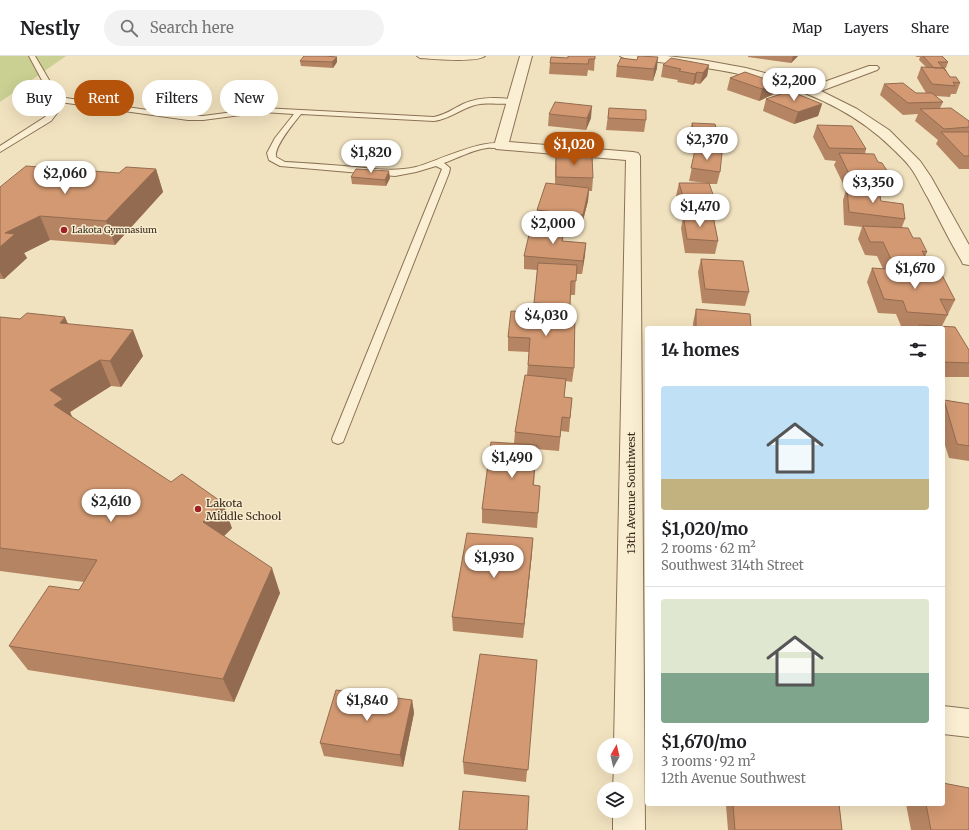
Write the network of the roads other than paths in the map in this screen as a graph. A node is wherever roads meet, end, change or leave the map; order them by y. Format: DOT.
graph roads {
  1 [pos="32,56"];
  2 [pos="420,56"];
  3 [pos="482,56"];
  4 [pos="526,56"];
  5 [pos="626,56"];
  6 [pos="873,68"];
  7 [pos="45,80"];
  8 [pos="810,90"];
  9 [pos="66,101"];
  10 [pos="513,102"];
  11 [pos="300,111"];
  12 [pos="50,116"];
  13 [pos="501,146"];
  14 [pos="0,150"];
  15 [pos="437,163"];
  16 [pos="969,260"];
  17 [pos="338,439"];
  18 [pos="638,683"];
  19 [pos="945,720"];
  20 [pos="969,723"];
  21 [pos="629,830"];
  1 -- 7 [label="lane"];
  2 -- 3 [label="lane"];
  4 -- 10 [label="street"];
  5 -- 8 [label="street"];
  6 -- 8 [label="street"];
  8 -- 16 [label="street"];
  9 -- 11 [label="lane"];
  10 -- 11 [label="lane"];
  10 -- 13 [label="street"];
  11 -- 15 [label="lane"];
  12 -- 14 [label="lane"];
  13 -- 15 [label="lane"];
  13 -- 18 [label="street, 13th Avenue Southwest"];
  15 -- 17 [label="lane"];
  18 -- 21 [label="street, 13th Avenue Southwest"];
  19 -- 20 [label="street"];
}
